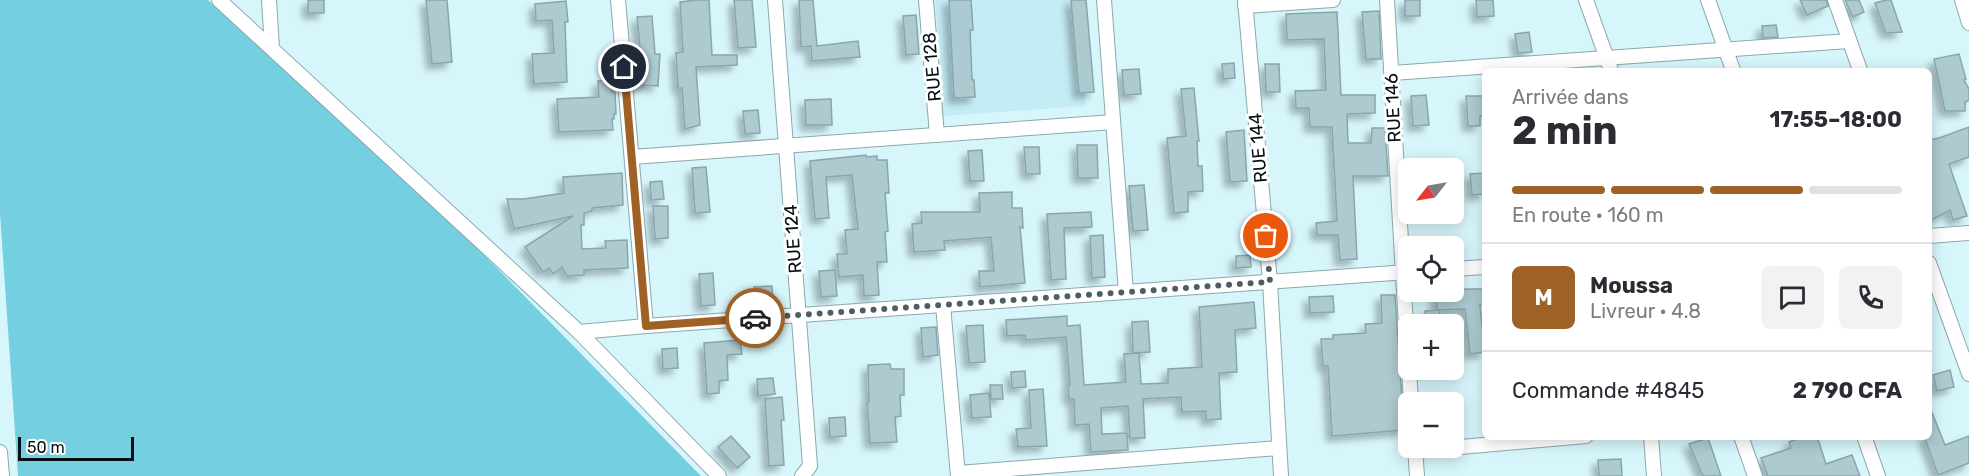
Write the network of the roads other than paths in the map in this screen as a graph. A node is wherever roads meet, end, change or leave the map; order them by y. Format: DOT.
graph roads {
  1 [pos="219,0"];
  2 [pos="268,0"];
  3 [pos="618,0"];
  4 [pos="776,0"];
  5 [pos="926,0"];
  6 [pos="1104,0"];
  7 [pos="1333,0"];
  8 [pos="1387,0"];
  9 [pos="1586,0"];
  10 [pos="1708,0"];
  11 [pos="1835,0"];
  12 [pos="1962,0"];
  13 [pos="1245,3"];
  14 [pos="1969,23"];
  15 [pos="1849,41"];
  16 [pos="272,48"];
  17 [pos="1726,49"];
  18 [pos="1609,64"];
  19 [pos="1513,68"];
  20 [pos="1732,68"];
  21 [pos="1859,68"];
  22 [pos="1482,69"];
  23 [pos="1392,73"];
  24 [pos="1113,122"];
  25 [pos="938,135"];
  26 [pos="786,146"];
  27 [pos="632,157"];
  28 [pos="1969,233"];
  29 [pos="1403,236"];
  30 [pos="1932,236"];
  31 [pos="1482,267"];
  32 [pos="1464,268"];
  33 [pos="1932,270"];
  34 [pos="1398,273"];
  35 [pos="1270,282"];
  36 [pos="1126,292"];
  37 [pos="943,305"];
  38 [pos="799,315"];
  39 [pos="646,326"];
  40 [pos="579,332"];
  41 [pos="1969,374"];
  42 [pos="1533,440"];
  43 [pos="1652,440"];
  44 [pos="1742,440"];
  45 [pos="1864,440"];
  46 [pos="1464,445"];
  47 [pos="1279,448"];
  48 [pos="0,452"];
  49 [pos="1416,458"];
  50 [pos="1103,462"];
  51 [pos="958,474"];
  52 [pos="2,476"];
  53 [pos="719,476"];
  54 [pos="802,476"];
  55 [pos="1104,476"];
  56 [pos="1281,476"];
  57 [pos="1417,476"];
  58 [pos="1654,476"];
  59 [pos="1755,476"];
  60 [pos="1878,476"];
  1 -- 16 [label="street"];
  2 -- 16 [label="street"];
  3 -- 27 [label="street"];
  4 -- 26 [label="street, RUE 124"];
  5 -- 25 [label="street, RUE 128"];
  6 -- 24 [label="street"];
  7 -- 13 [label="street"];
  8 -- 23 [label="street, RUE 146"];
  9 -- 18 [label="street"];
  10 -- 17 [label="street"];
  11 -- 15 [label="street"];
  12 -- 14 [label="street"];
  13 -- 35 [label="street, RUE 144"];
  15 -- 17 [label="street"];
  15 -- 21 [label="street"];
  16 -- 40 [label="street"];
  17 -- 18 [label="street"];
  17 -- 20 [label="street"];
  18 -- 19 [label="street"];
  22 -- 23 [label="street"];
  23 -- 29 [label="street, RUE 146"];
  24 -- 25 [label="street"];
  24 -- 36 [label="street"];
  25 -- 26 [label="street"];
  26 -- 27 [label="street"];
  26 -- 38 [label="street, RUE 124"];
  27 -- 39 [label="street"];
  28 -- 30 [label="street"];
  31 -- 32 [label="street"];
  33 -- 41 [label="street"];
  34 -- 35 [label="street"];
  35 -- 36 [label="street"];
  35 -- 47 [label="street, RUE 144"];
  36 -- 37 [label="street"];
  37 -- 38 [label="street"];
  37 -- 51 [label="street"];
  38 -- 39 [label="street"];
  38 -- 54 [label="street, RUE 124"];
  39 -- 40 [label="street"];
  40 -- 53 [label="street"];
  42 -- 46 [label="street"];
  43 -- 58 [label="street"];
  44 -- 59 [label="street"];
  45 -- 60 [label="street"];
  47 -- 50 [label="street"];
  47 -- 56 [label="street, RUE 144"];
  48 -- 52 [label="street"];
  49 -- 57 [label="street"];
  50 -- 51 [label="street"];
  50 -- 55 [label="street"];
}
